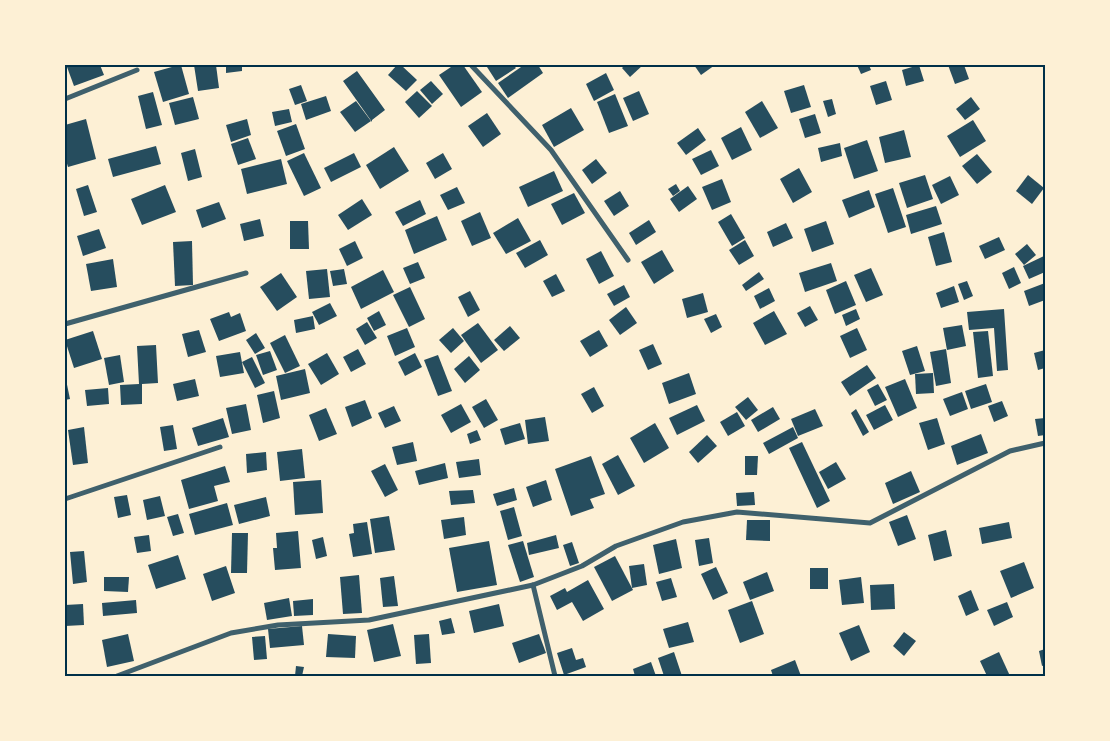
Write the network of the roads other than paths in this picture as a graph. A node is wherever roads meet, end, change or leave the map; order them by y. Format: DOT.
graph roads {
  1 [pos="471,65"];
  2 [pos="138,70"];
  3 [pos="65,99"];
  4 [pos="628,260"];
  5 [pos="246,273"];
  6 [pos="65,324"];
  7 [pos="1045,443"];
  8 [pos="220,447"];
  9 [pos="65,499"];
  10 [pos="533,585"];
  11 [pos="117,676"];
  12 [pos="555,676"];
  1 -- 4 [label="street"];
  2 -- 3 [label="street"];
  5 -- 6 [label="street"];
  7 -- 10 [label="street"];
  8 -- 9 [label="street"];
  10 -- 11 [label="street"];
  10 -- 12 [label="street"];
}
